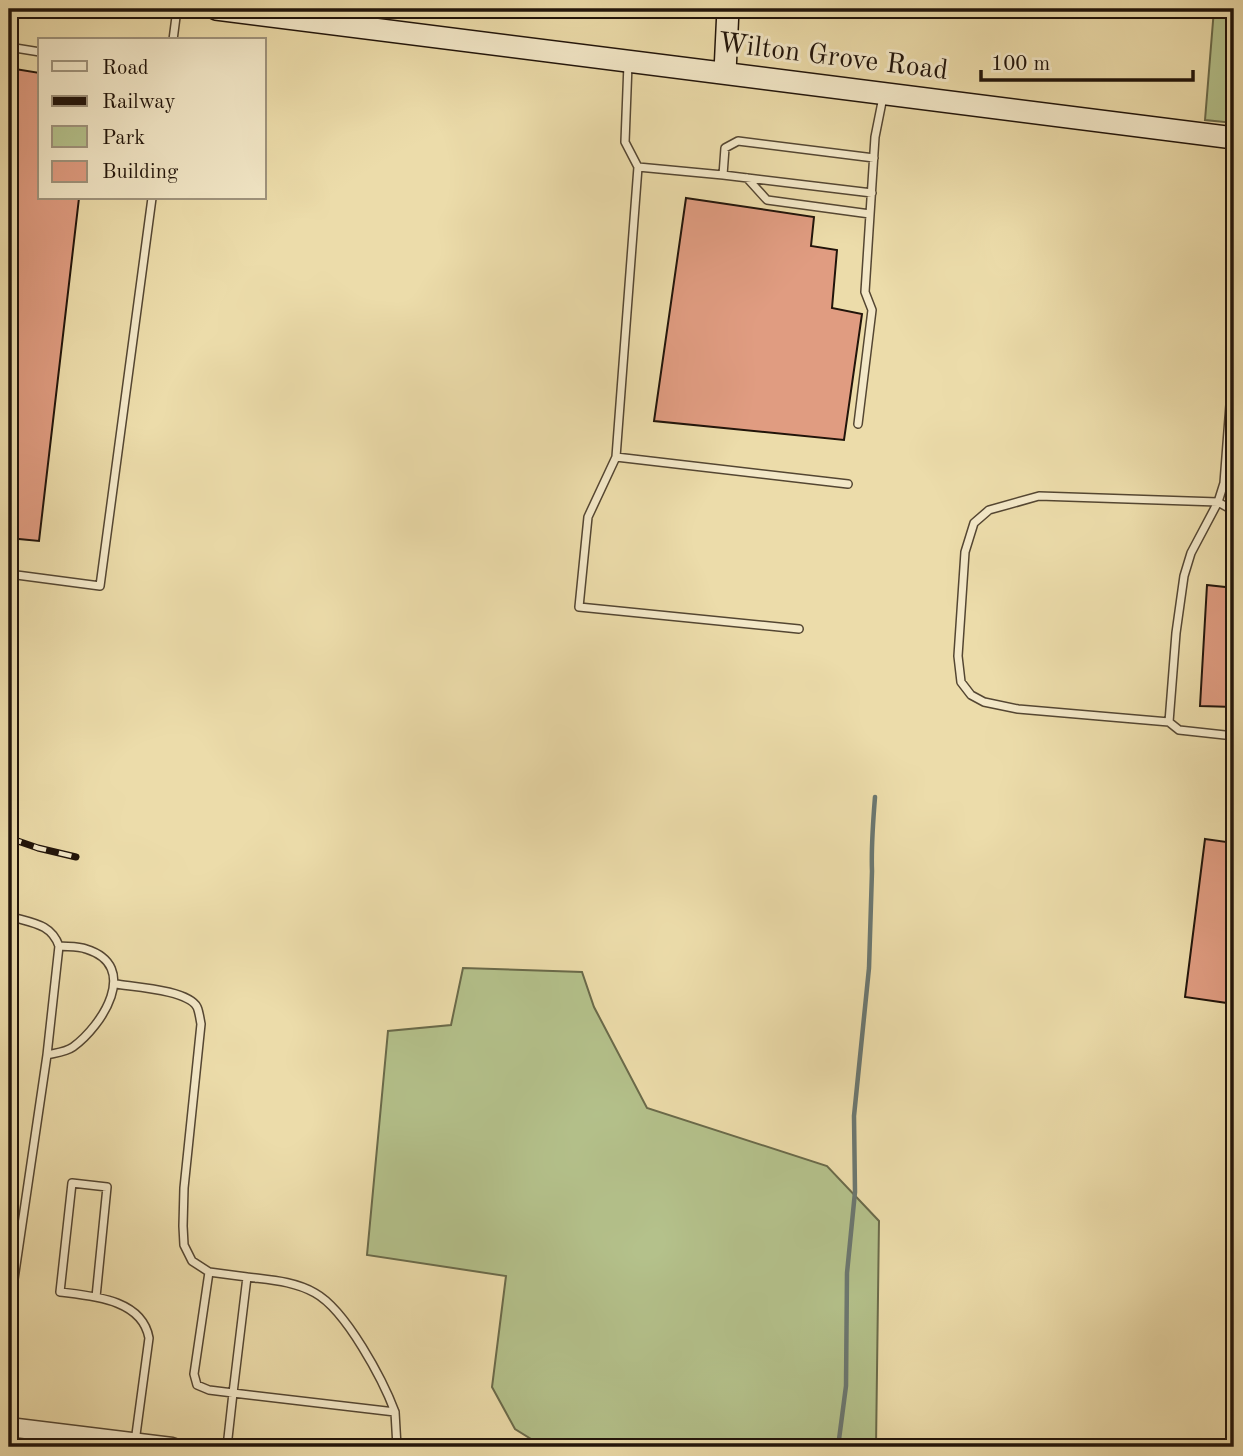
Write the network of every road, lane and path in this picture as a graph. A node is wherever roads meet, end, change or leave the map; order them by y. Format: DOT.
graph roads {
  1 [pos="177,9"];
  2 [pos="216,9"];
  3 [pos="728,9"];
  4 [pos="333,16"];
  5 [pos="173,38"];
  6 [pos="9,47"];
  7 [pos="38,52"];
  8 [pos="628,60"];
  9 [pos="725,72"];
  10 [pos="884,92"];
  11 [pos="1234,138"];
  12 [pos="874,158"];
  13 [pos="638,167"];
  14 [pos="723,175"];
  15 [pos="747,178"];
  16 [pos="872,193"];
  17 [pos="152,200"];
  18 [pos="870,214"];
  19 [pos="1234,352"];
  20 [pos="858,424"];
  21 [pos="616,457"];
  22 [pos="1224,483"];
  23 [pos="1234,483"];
  24 [pos="848,484"];
  25 [pos="1218,502"];
  26 [pos="1234,511"];
  27 [pos="9,574"];
  28 [pos="799,629"];
  29 [pos="1169,722"];
  30 [pos="1234,736"];
  31 [pos="9,916"];
  32 [pos="59,946"];
  33 [pos="116,984"];
  34 [pos="47,1055"];
  35 [pos="209,1272"];
  36 [pos="247,1277"];
  37 [pos="96,1297"];
  38 [pos="9,1313"];
  39 [pos="233,1393"];
  40 [pos="395,1412"];
  41 [pos="9,1427"];
  42 [pos="91,1442"];
  43 [pos="135,1443"];
  44 [pos="172,1447"];
  45 [pos="227,1447"];
  46 [pos="397,1447"];
  1 -- 5 [label="lane"];
  2 -- 4 [label="main road, Wilton Grove Road"];
  3 -- 9 [label="main road"];
  4 -- 8 [label="main road, Wilton Grove Road"];
  6 -- 7 [label="lane"];
  8 -- 9 [label="main road, Wilton Grove Road"];
  8 -- 13 [label="lane"];
  9 -- 10 [label="main road, Wilton Grove Road"];
  10 -- 11 [label="main road, Wilton Grove Road"];
  10 -- 12 [label="lane"];
  12 -- 14 [label="lane"];
  12 -- 16 [label="lane"];
  13 -- 14 [label="lane"];
  13 -- 21 [label="lane"];
  14 -- 15 [label="lane"];
  15 -- 16 [label="lane"];
  15 -- 18 [label="lane"];
  16 -- 18 [label="lane"];
  17 -- 27 [label="lane"];
  18 -- 20 [label="lane"];
  19 -- 22 [label="lane"];
  21 -- 24 [label="lane"];
  21 -- 28 [label="lane"];
  22 -- 23 [label="lane"];
  22 -- 25 [label="lane"];
  25 -- 26 [label="lane"];
  25 -- 29 [label="lane"];
  25 -- 29 [label="lane"];
  29 -- 30 [label="lane"];
  31 -- 32 [label="lane"];
  32 -- 33 [label="lane"];
  32 -- 34 [label="lane"];
  33 -- 34 [label="lane"];
  33 -- 35 [label="lane"];
  34 -- 38 [label="lane"];
  35 -- 36 [label="lane"];
  35 -- 39 [label="lane"];
  36 -- 39 [label="lane"];
  36 -- 40 [label="lane"];
  37 -- 37 [label="lane"];
  37 -- 43 [label="lane"];
  39 -- 40 [label="lane"];
  39 -- 45 [label="lane"];
  40 -- 46 [label="lane"];
  41 -- 42 [label="street"];
  42 -- 43 [label="street"];
  43 -- 44 [label="street"];
}
